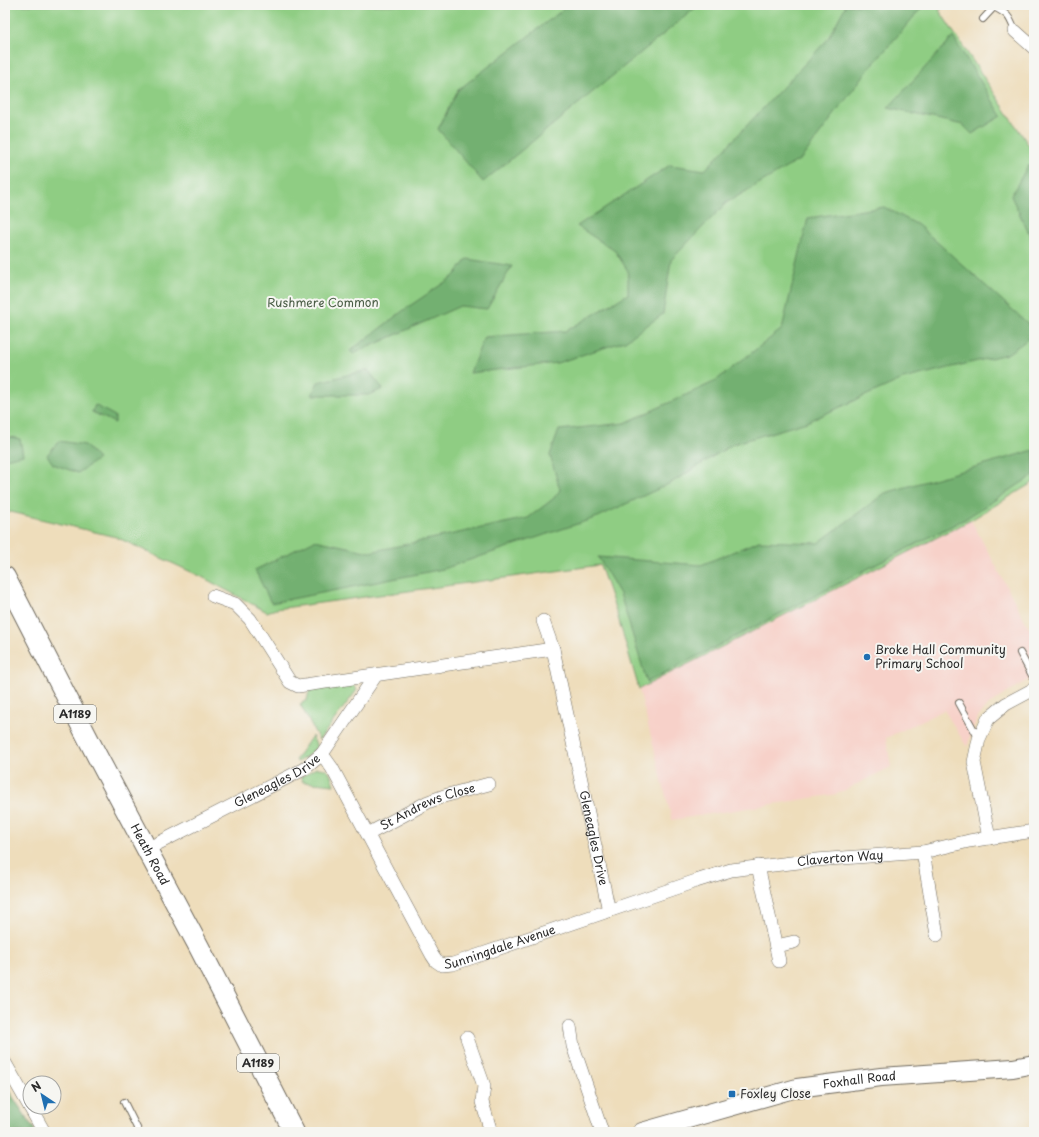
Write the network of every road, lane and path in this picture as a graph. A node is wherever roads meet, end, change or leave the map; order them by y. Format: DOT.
graph roads {
  1 [pos="995,6"];
  2 [pos="983,19"];
  3 [pos="1015,31"];
  4 [pos="1034,48"];
  5 [pos="5,577"];
  6 [pos="213,596"];
  7 [pos="543,621"];
  8 [pos="553,649"];
  9 [pos="1020,653"];
  10 [pos="376,675"];
  11 [pos="1034,679"];
  12 [pos="1034,689"];
  13 [pos="959,703"];
  14 [pos="979,738"];
  15 [pos="322,754"];
  16 [pos="489,784"];
  17 [pos="1034,831"];
  18 [pos="368,834"];
  19 [pos="989,838"];
  20 [pos="147,850"];
  21 [pos="922,852"];
  22 [pos="758,866"];
  23 [pos="696,881"];
  24 [pos="609,911"];
  25 [pos="937,935"];
  26 [pos="794,942"];
  27 [pos="776,946"];
  28 [pos="779,961"];
  29 [pos="570,1026"];
  30 [pos="467,1038"];
  31 [pos="5,1063"];
  32 [pos="1034,1064"];
  33 [pos="22,1093"];
  34 [pos="124,1102"];
  35 [pos="34,1115"];
  36 [pos="44,1132"];
  37 [pos="139,1132"];
  38 [pos="294,1132"];
  39 [pos="491,1132"];
  40 [pos="602,1132"];
  41 [pos="642,1132"];
  1 -- 2 [label="lane"];
  1 -- 3 [label="lane"];
  3 -- 4 [label="street"];
  5 -- 20 [label="main road, Heath Road / A1189"];
  6 -- 10 [label="street"];
  7 -- 8 [label="street, Gleneagles Drive"];
  8 -- 10 [label="street"];
  8 -- 24 [label="street, Gleneagles Drive"];
  9 -- 11 [label="lane"];
  10 -- 15 [label="street, Gleneagles Drive"];
  12 -- 14 [label="street"];
  13 -- 14 [label="lane"];
  14 -- 19 [label="street"];
  15 -- 18 [label="street, Sunningdale Avenue"];
  15 -- 20 [label="street, Gleneagles Drive"];
  16 -- 18 [label="street, St Andrews Close"];
  17 -- 19 [label="street, Claverton Way"];
  18 -- 24 [label="street, Sunningdale Avenue"];
  19 -- 21 [label="street, Claverton Way"];
  20 -- 38 [label="main road, Heath Road / A1189"];
  21 -- 22 [label="street, Claverton Way"];
  21 -- 25 [label="street"];
  22 -- 23 [label="street, Claverton Way"];
  22 -- 27 [label="street"];
  23 -- 24 [label="street, Sunningdale Avenue"];
  26 -- 27 [label="street"];
  27 -- 28 [label="street"];
  29 -- 40 [label="street"];
  30 -- 39 [label="street"];
  31 -- 33 [label="street"];
  32 -- 41 [label="street, Foxhall Road"];
  34 -- 37 [label="lane"];
  35 -- 36 [label="street"];
}
